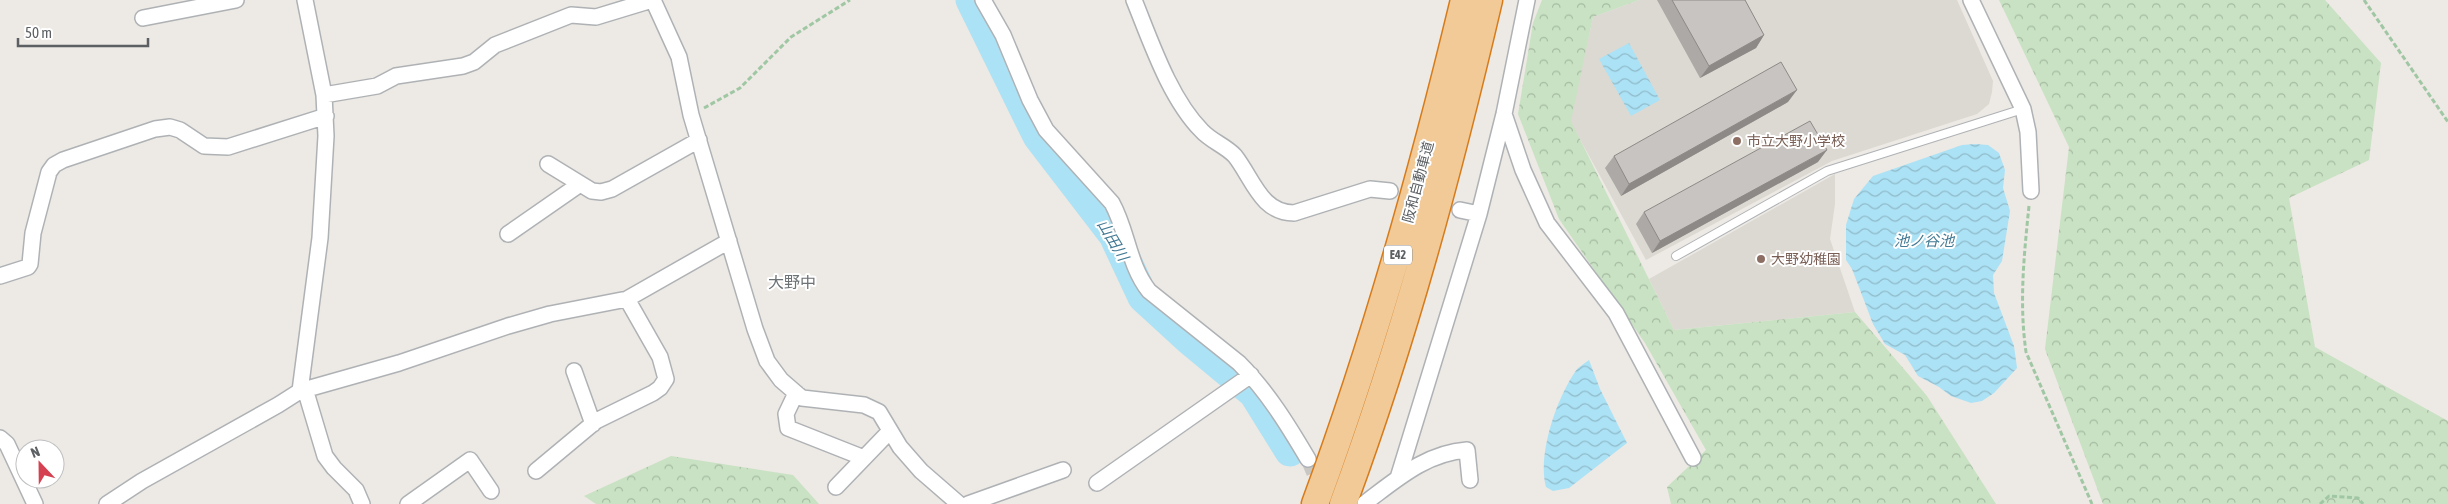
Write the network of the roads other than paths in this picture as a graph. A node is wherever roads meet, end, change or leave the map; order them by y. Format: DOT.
graph roads {
  1 [pos="236,0"];
  2 [pos="305,0"];
  3 [pos="653,0"];
  4 [pos="983,0"];
  5 [pos="1134,0"];
  6 [pos="1464,0"];
  7 [pos="1489,0"];
  8 [pos="1527,0"];
  9 [pos="1971,0"];
  10 [pos="143,18"];
  11 [pos="324,95"];
  12 [pos="2023,109"];
  13 [pos="1504,114"];
  14 [pos="326,116"];
  15 [pos="699,140"];
  16 [pos="548,164"];
  17 [pos="580,184"];
  18 [pos="1390,191"];
  19 [pos="2031,191"];
  20 [pos="1460,210"];
  21 [pos="1479,214"];
  22 [pos="508,234"];
  23 [pos="729,241"];
  24 [pos="1676,256"];
  25 [pos="0,276"];
  26 [pos="627,299"];
  27 [pos="574,371"];
  28 [pos="1251,375"];
  29 [pos="302,390"];
  30 [pos="796,393"];
  31 [pos="593,424"];
  32 [pos="890,431"];
  33 [pos="0,438"];
  34 [pos="864,458"];
  35 [pos="1693,458"];
  36 [pos="1308,459"];
  37 [pos="1063,470"];
  38 [pos="536,471"];
  39 [pos="1398,478"];
  40 [pos="1470,480"];
  41 [pos="1097,483"];
  42 [pos="836,487"];
  43 [pos="491,490"];
  44 [pos="35,504"];
  45 [pos="107,504"];
  46 [pos="362,504"];
  47 [pos="408,504"];
  48 [pos="959,504"];
  49 [pos="968,504"];
  50 [pos="1315,504"];
  51 [pos="1354,504"];
  1 -- 10 [label="street"];
  2 -- 11 [label="street"];
  3 -- 11 [label="street"];
  3 -- 15 [label="street"];
  4 -- 28 [label="street"];
  5 -- 18 [label="street"];
  6 -- 50 [label="highway, 阪和自動車道 / E42"];
  7 -- 51 [label="highway, 阪和自動車道 / E42"];
  8 -- 13 [label="street"];
  9 -- 12 [label="street"];
  11 -- 14 [label="street"];
  12 -- 19 [label="street"];
  12 -- 24 [label="lane"];
  13 -- 21 [label="street"];
  13 -- 35 [label="street"];
  14 -- 25 [label="street"];
  14 -- 29 [label="street"];
  15 -- 17 [label="street"];
  15 -- 23 [label="street"];
  16 -- 17 [label="street"];
  17 -- 22 [label="street"];
  20 -- 21 [label="street"];
  21 -- 39 [label="street"];
  23 -- 26 [label="street"];
  23 -- 30 [label="street"];
  26 -- 29 [label="street"];
  26 -- 31 [label="street"];
  27 -- 31 [label="street"];
  28 -- 36 [label="street"];
  28 -- 41 [label="street"];
  29 -- 45 [label="street"];
  29 -- 46 [label="street"];
  30 -- 32 [label="street"];
  30 -- 34 [label="street"];
  31 -- 38 [label="street"];
  32 -- 34 [label="street"];
  32 -- 48 [label="street"];
  33 -- 44 [label="street"];
  34 -- 42 [label="street"];
  37 -- 49 [label="street"];
  39 -- 40 [label="street"];
  39 -- 51 [label="street"];
  43 -- 47 [label="street"];
}
